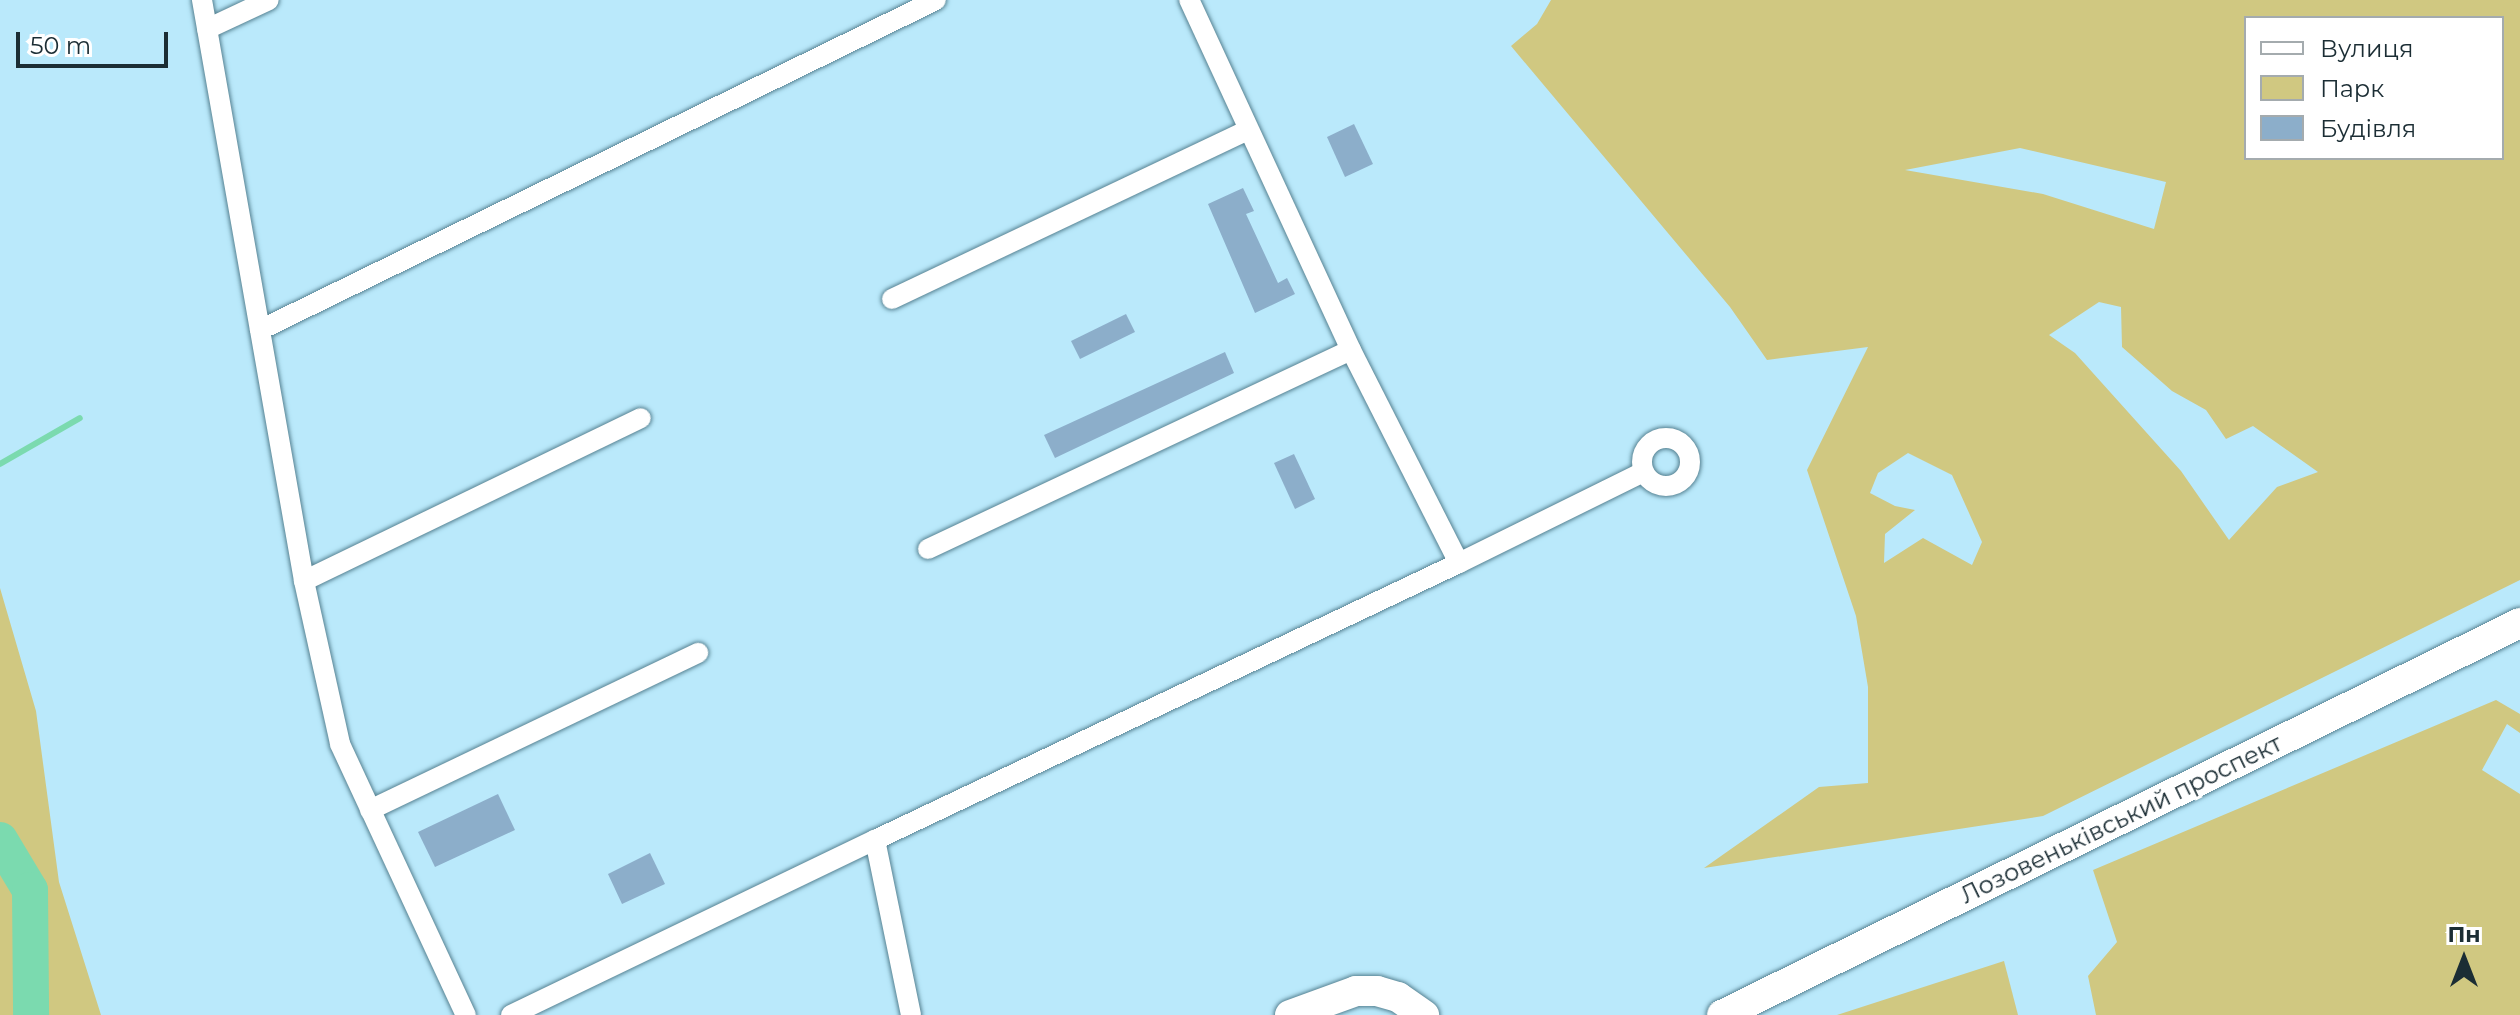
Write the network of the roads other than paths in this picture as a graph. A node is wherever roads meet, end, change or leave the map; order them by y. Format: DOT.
graph roads {
  1 [pos="202,0"];
  2 [pos="269,0"];
  3 [pos="936,0"];
  4 [pos="1189,0"];
  5 [pos="207,29"];
  6 [pos="1248,130"];
  7 [pos="892,299"];
  8 [pos="260,330"];
  9 [pos="1351,350"];
  10 [pos="641,418"];
  11 [pos="1643,472"];
  12 [pos="928,549"];
  13 [pos="1459,563"];
  14 [pos="304,581"];
  15 [pos="2520,623"];
  16 [pos="698,653"];
  17 [pos="370,810"];
  18 [pos="875,840"];
  19 [pos="466,1015"];
  20 [pos="511,1015"];
  21 [pos="911,1015"];
  22 [pos="1290,1015"];
  23 [pos="1424,1015"];
  24 [pos="1722,1015"];
  1 -- 5 [label="street"];
  2 -- 5 [label="street"];
  3 -- 8 [label="street"];
  4 -- 6 [label="street"];
  5 -- 8 [label="street"];
  6 -- 7 [label="street"];
  6 -- 9 [label="street"];
  8 -- 14 [label="street"];
  9 -- 12 [label="street"];
  9 -- 13 [label="street"];
  10 -- 14 [label="street"];
  11 -- 13 [label="street"];
  13 -- 18 [label="street"];
  14 -- 17 [label="street"];
  15 -- 24 [label="highway, Лозовеньківський проспект"];
  16 -- 17 [label="street"];
  17 -- 19 [label="street"];
  18 -- 20 [label="street"];
  18 -- 21 [label="street"];
  22 -- 23 [label="highway"];
}
